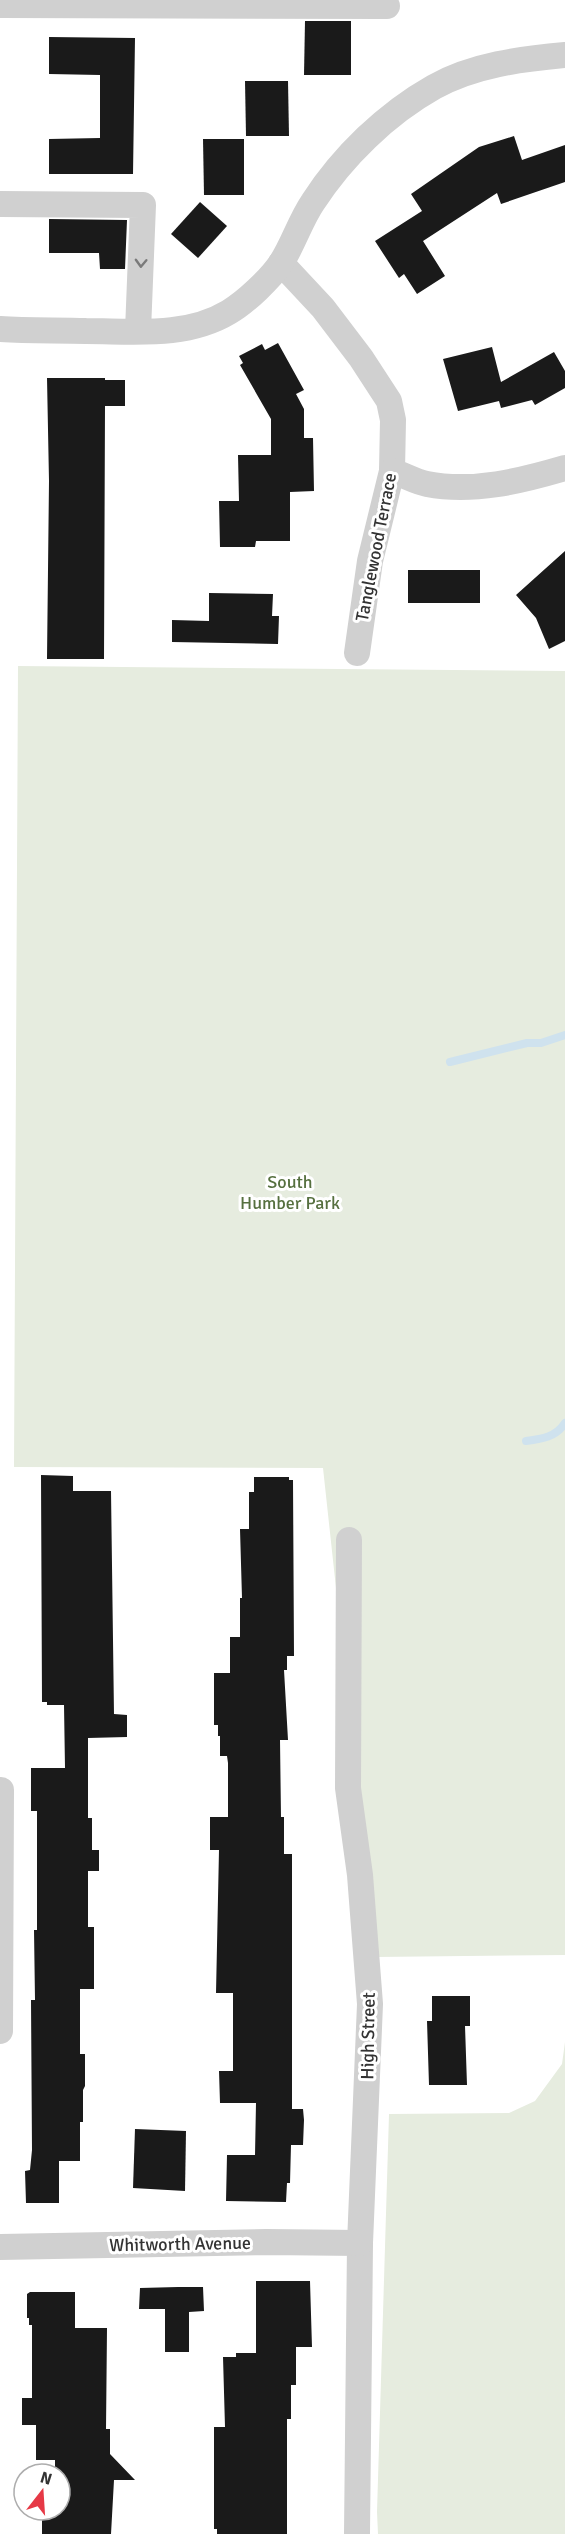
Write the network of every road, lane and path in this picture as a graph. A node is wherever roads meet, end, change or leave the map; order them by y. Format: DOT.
graph roads {
  1 [pos="0,5"];
  2 [pos="387,6"];
  3 [pos="565,55"];
  4 [pos="0,204"];
  5 [pos="281,263"];
  6 [pos="0,329"];
  7 [pos="138,332"];
  8 [pos="565,468"];
  9 [pos="392,471"];
  10 [pos="357,653"];
  11 [pos="349,1540"];
  12 [pos="1,1790"];
  13 [pos="0,2031"];
  14 [pos="360,2243"];
  15 [pos="0,2247"];
  16 [pos="357,2534"];
  1 -- 2 [label="street"];
  3 -- 5 [label="street"];
  4 -- 7 [label="street, one-way"];
  5 -- 7 [label="street"];
  5 -- 9 [label="street, Tanglewood Terrace"];
  6 -- 7 [label="street"];
  8 -- 9 [label="street"];
  9 -- 10 [label="street, Tanglewood Terrace"];
  11 -- 14 [label="street, High Street"];
  12 -- 13 [label="street"];
  14 -- 15 [label="street, Whitworth Avenue"];
  14 -- 16 [label="street, High Street"];
}
